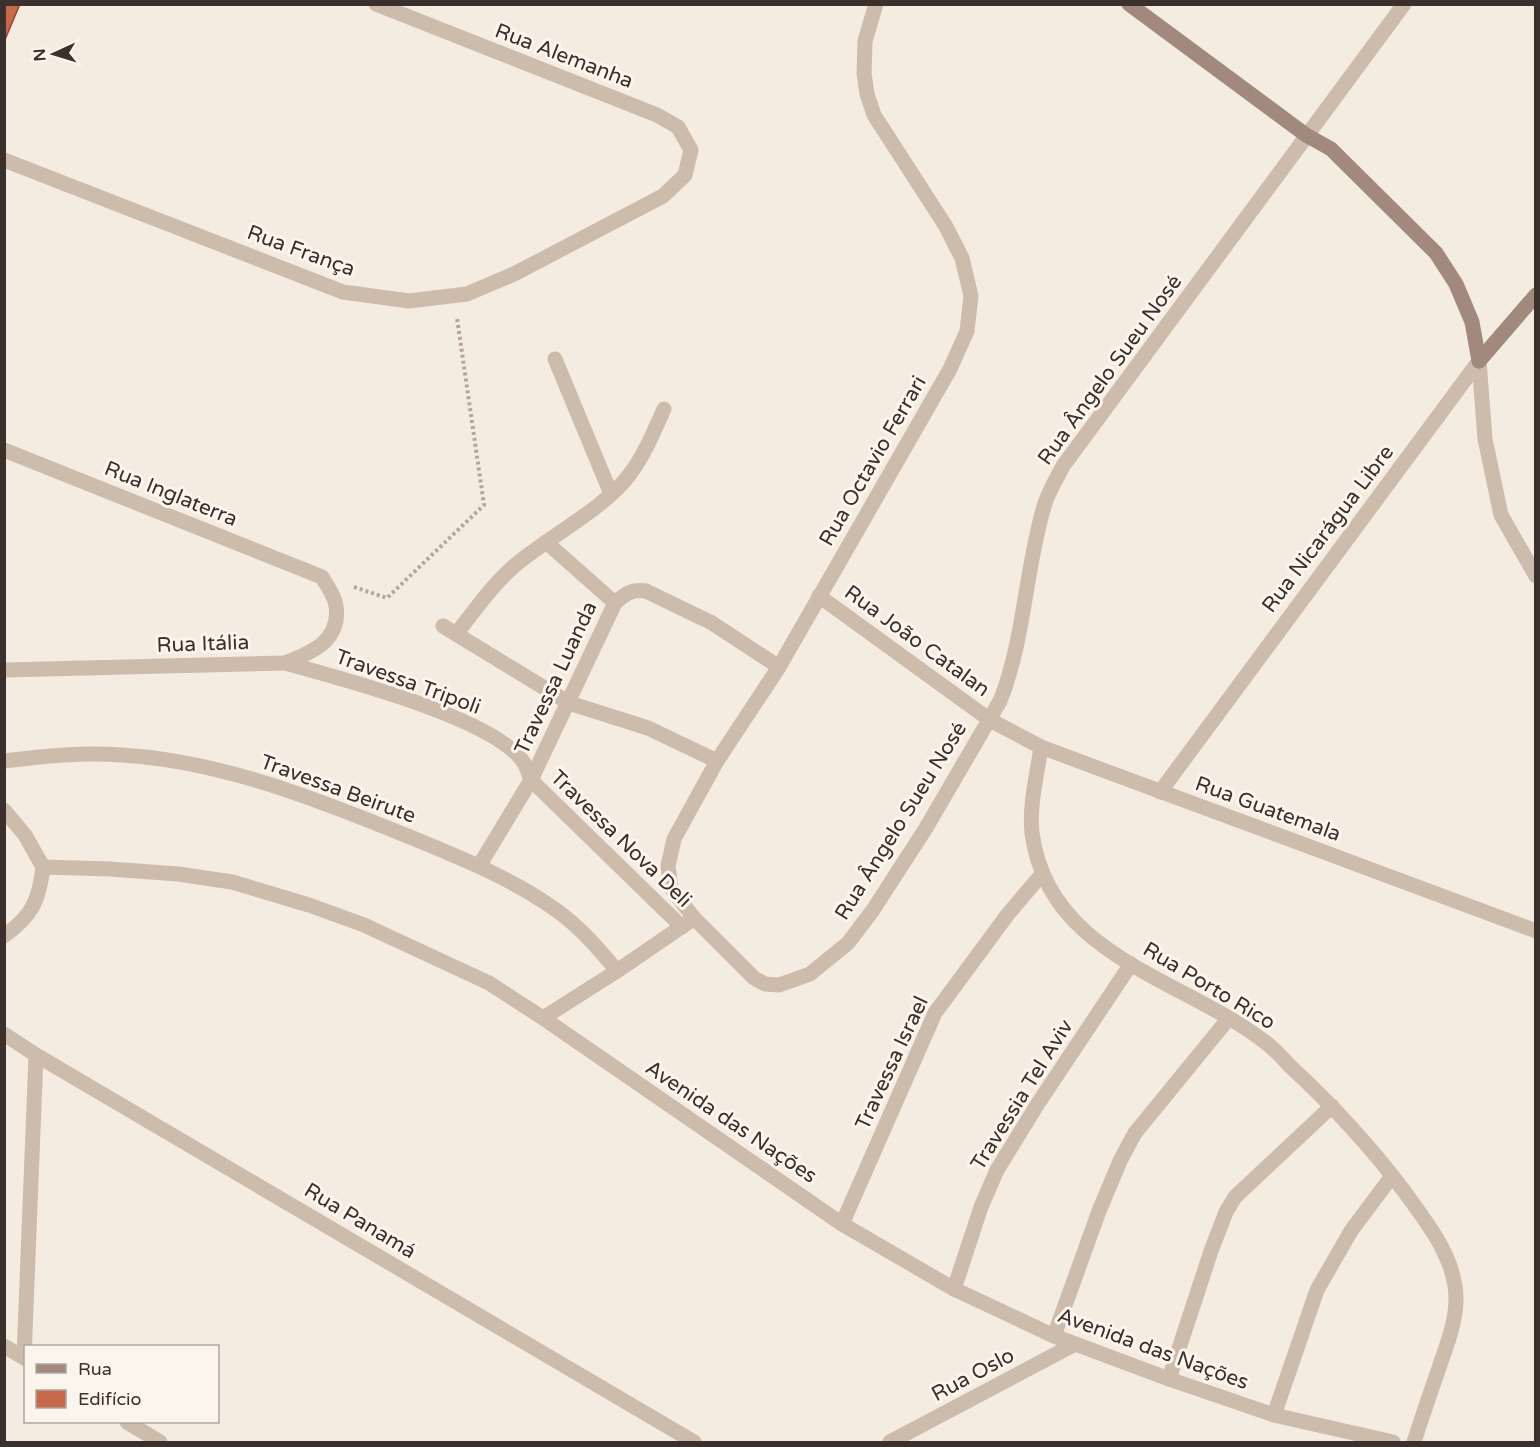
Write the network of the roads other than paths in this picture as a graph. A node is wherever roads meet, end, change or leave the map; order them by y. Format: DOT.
graph roads {
  1 [pos="376,4"];
  2 [pos="876,4"];
  3 [pos="1129,4"];
  4 [pos="1404,4"];
  5 [pos="1306,135"];
  6 [pos="691,150"];
  7 [pos="4,159"];
  8 [pos="22,167"];
  9 [pos="4,173"];
  10 [pos="1536,295"];
  11 [pos="555,359"];
  12 [pos="1479,361"];
  13 [pos="664,409"];
  14 [pos="4,450"];
  15 [pos="611,494"];
  16 [pos="546,542"];
  17 [pos="1536,576"];
  18 [pos="321,577"];
  19 [pos="819,596"];
  20 [pos="615,603"];
  21 [pos="285,663"];
  22 [pos="779,667"];
  23 [pos="4,670"];
  24 [pos="568,703"];
  25 [pos="990,720"];
  26 [pos="1041,747"];
  27 [pos="4,761"];
  28 [pos="717,761"];
  29 [pos="531,780"];
  30 [pos="1160,792"];
  31 [pos="8,818"];
  32 [pos="478,866"];
  33 [pos="43,867"];
  34 [pos="1042,874"];
  35 [pos="694,918"];
  36 [pos="682,927"];
  37 [pos="1536,931"];
  38 [pos="4,936"];
  39 [pos="1131,964"];
  40 [pos="617,971"];
  41 [pos="543,1018"];
  42 [pos="1229,1018"];
  43 [pos="4,1034"];
  44 [pos="36,1054"];
  45 [pos="1332,1106"];
  46 [pos="1392,1176"];
  47 [pos="842,1224"];
  48 [pos="954,1289"];
  49 [pos="1054,1336"];
  50 [pos="1075,1344"];
  51 [pos="25,1345"];
  52 [pos="4,1346"];
  53 [pos="24,1357"];
  54 [pos="1169,1379"];
  55 [pos="1274,1415"];
  56 [pos="129,1423"];
  57 [pos="160,1443"];
  58 [pos="694,1443"];
  59 [pos="890,1443"];
  60 [pos="1393,1443"];
  61 [pos="1414,1443"];
  1 -- 6 [label="street, Rua Alemanha"];
  2 -- 19 [label="street, Rua Octavio Ferrari"];
  3 -- 5 [label="street"];
  4 -- 5 [label="street, Rua Ângelo Sueu Nosé"];
  5 -- 12 [label="street"];
  5 -- 25 [label="street, Rua Ângelo Sueu Nosé"];
  6 -- 8 [label="street, Rua França"];
  7 -- 8 [label="street, Rua França"];
  8 -- 9 [label="street"];
  10 -- 12 [label="street, Rua Nicarágua Libre"];
  11 -- 15 [label="street"];
  12 -- 17 [label="street"];
  12 -- 30 [label="street, Rua Nicarágua Libre"];
  13 -- 15 [label="street"];
  14 -- 18 [label="street, Rua Inglaterra"];
  15 -- 16 [label="street"];
  16 -- 20 [label="street"];
  16 -- 24 [label="street"];
  18 -- 21 [label="street, Rua Itália"];
  19 -- 22 [label="street, Rua Octavio Ferrari"];
  19 -- 25 [label="street, Rua João Catalan"];
  20 -- 22 [label="street, Travessa Luanda"];
  20 -- 24 [label="street, Travessa Luanda"];
  21 -- 23 [label="street, Rua Itália"];
  21 -- 29 [label="street, Travessa Tripoli"];
  22 -- 28 [label="street, Rua Octavio Ferrari"];
  24 -- 28 [label="street"];
  24 -- 29 [label="street, Travessa Luanda"];
  25 -- 26 [label="street, Rua Guatemala"];
  25 -- 35 [label="street, Rua Ângelo Sueu Nosé"];
  26 -- 30 [label="street, Rua Guatemala"];
  26 -- 34 [label="street, Rua Porto Rico"];
  27 -- 32 [label="street, Travessa Beirute"];
  28 -- 35 [label="street, Rua Octavio Ferrari"];
  29 -- 32 [label="street, Travessa Luanda"];
  29 -- 36 [label="street, Travessa Nova Deli"];
  30 -- 37 [label="street, Rua Guatemala"];
  31 -- 33 [label="street"];
  32 -- 40 [label="street, Travessa Beirute"];
  33 -- 38 [label="street"];
  33 -- 41 [label="street, Avenida das Nações"];
  34 -- 39 [label="street, Rua Porto Rico"];
  34 -- 47 [label="street, Travessa Israel"];
  35 -- 36 [label="street"];
  36 -- 40 [label="street"];
  39 -- 42 [label="street, Rua Porto Rico"];
  39 -- 48 [label="street, Travessia Tel Aviv"];
  40 -- 41 [label="street"];
  41 -- 47 [label="street, Avenida das Nações"];
  42 -- 45 [label="street, Rua Porto Rico"];
  42 -- 49 [label="street"];
  43 -- 44 [label="street, Rua Panamá"];
  44 -- 51 [label="street"];
  44 -- 58 [label="street, Rua Panamá"];
  45 -- 46 [label="street, Rua Porto Rico"];
  45 -- 54 [label="street"];
  46 -- 55 [label="street"];
  46 -- 61 [label="street, Rua Porto Rico"];
  47 -- 48 [label="street, Avenida das Nações"];
  48 -- 49 [label="street, Avenida das Nações"];
  49 -- 50 [label="street, Avenida das Nações"];
  50 -- 54 [label="street, Avenida das Nações"];
  50 -- 59 [label="street, Rua Oslo"];
  52 -- 53 [label="street"];
  54 -- 55 [label="street, Avenida das Nações"];
  55 -- 60 [label="street, Avenida das Nações"];
  56 -- 57 [label="street"];
}
